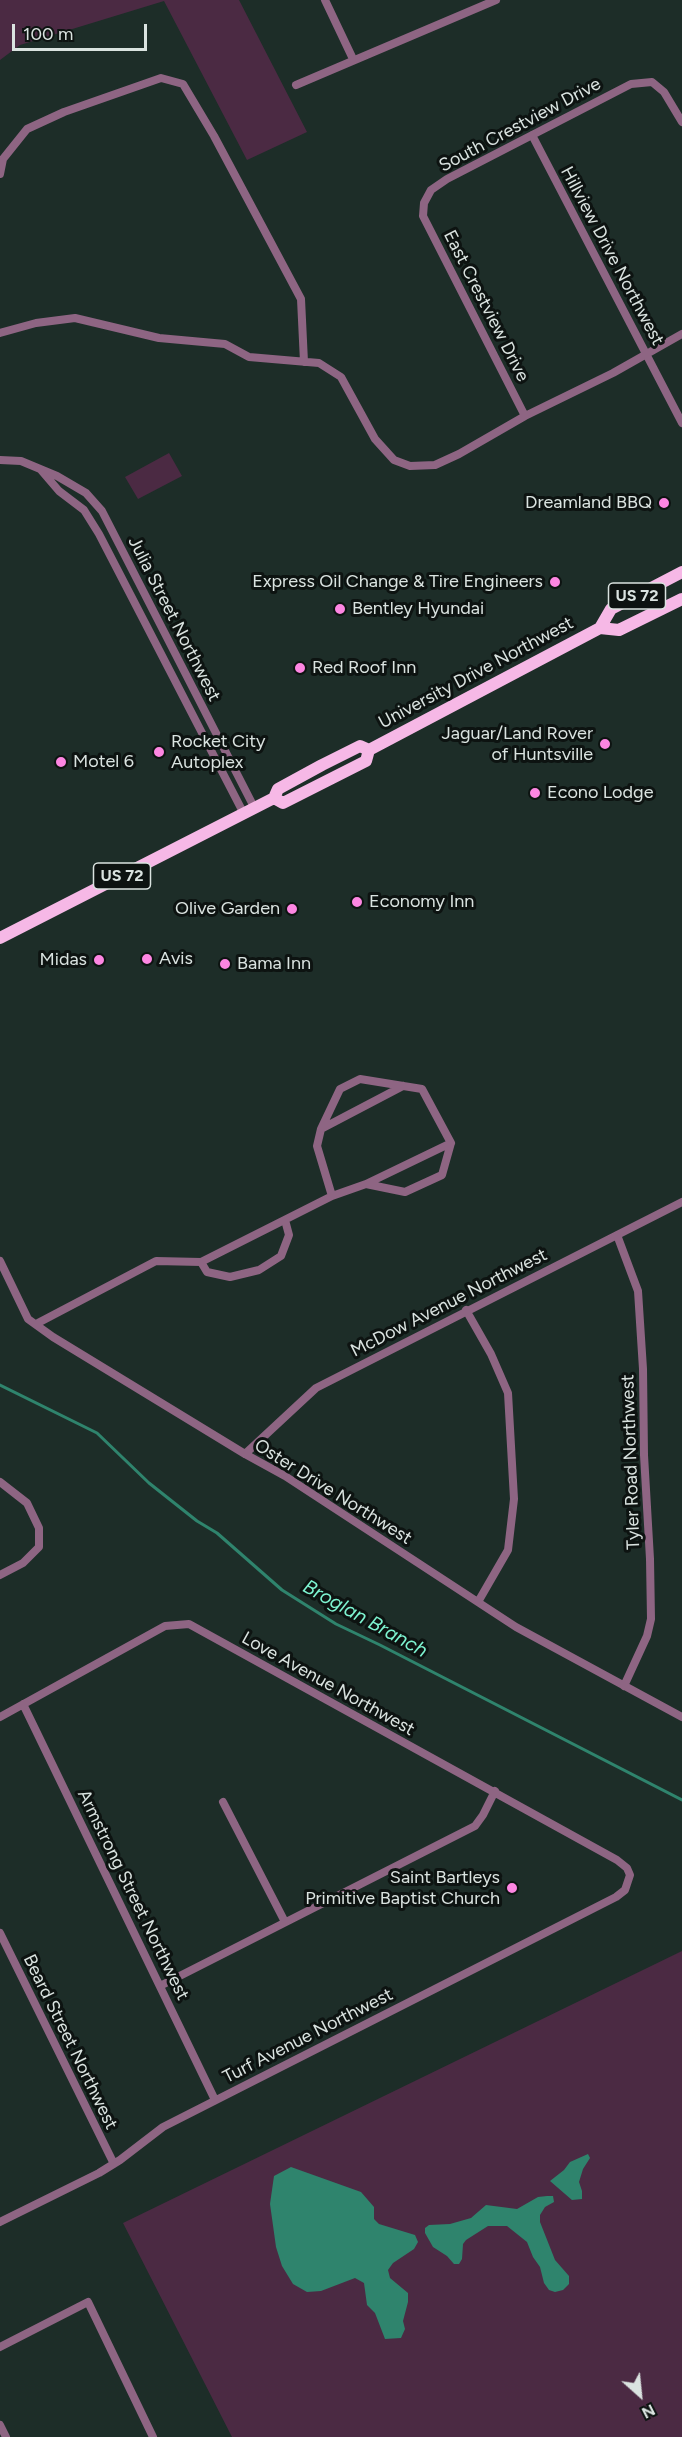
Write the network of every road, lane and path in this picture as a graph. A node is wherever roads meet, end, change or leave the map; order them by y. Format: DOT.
graph roads {
  1 [pos="326,0"];
  2 [pos="496,0"];
  3 [pos="482,3"];
  4 [pos="353,59"];
  5 [pos="296,84"];
  6 [pos="682,122"];
  7 [pos="532,135"];
  8 [pos="0,174"];
  9 [pos="424,209"];
  10 [pos="0,332"];
  11 [pos="682,334"];
  12 [pos="646,354"];
  13 [pos="304,362"];
  14 [pos="525,416"];
  15 [pos="682,423"];
  16 [pos="0,460"];
  17 [pos="40,469"];
  18 [pos="682,572"];
  19 [pos="682,598"];
  20 [pos="600,628"];
  21 [pos="249,811"];
  22 [pos="0,938"];
  23 [pos="404,1086"];
  24 [pos="321,1129"];
  25 [pos="451,1143"];
  26 [pos="366,1184"];
  27 [pos="332,1196"];
  28 [pos="682,1202"];
  29 [pos="285,1220"];
  30 [pos="617,1235"];
  31 [pos="0,1261"];
  32 [pos="201,1262"];
  33 [pos="466,1310"];
  34 [pos="36,1324"];
  35 [pos="245,1454"];
  36 [pos="0,1482"];
  37 [pos="0,1575"];
  38 [pos="478,1602"];
  39 [pos="624,1686"];
  40 [pos="23,1704"];
  41 [pos="0,1717"];
  42 [pos="682,1717"];
  43 [pos="495,1791"];
  44 [pos="223,1802"];
  45 [pos="629,1880"];
  46 [pos="285,1922"];
  47 [pos="0,1933"];
  48 [pos="160,1986"];
  49 [pos="215,2100"];
  50 [pos="114,2164"];
  51 [pos="0,2222"];
  52 [pos="0,2347"];
  53 [pos="0,2425"];
  54 [pos="6,2437"];
  55 [pos="153,2437"];
  1 -- 4 [label="street"];
  2 -- 3 [label="street"];
  3 -- 4 [label="street"];
  4 -- 5 [label="street"];
  6 -- 7 [label="street, South Crestview Drive"];
  7 -- 9 [label="street, South Crestview Drive"];
  7 -- 12 [label="street, Hillview Drive Northwest"];
  8 -- 13 [label="street"];
  9 -- 14 [label="street, East Crestview Drive"];
  10 -- 13 [label="street"];
  11 -- 12 [label="street"];
  12 -- 14 [label="street"];
  12 -- 15 [label="street, Hillview Drive Northwest"];
  13 -- 14 [label="street"];
  16 -- 17 [label="street, Julia Street Northwest"];
  17 -- 21 [label="street, Julia Street Northwest"];
  17 -- 21 [label="street, Julia Street Northwest"];
  18 -- 20 [label="highway, University Drive Northwest / US 72"];
  19 -- 20 [label="highway, University Drive Northwest / US 72"];
  20 -- 21 [label="highway, University Drive Northwest / US 72"];
  21 -- 22 [label="highway, University Drive Northwest / US 72"];
  23 -- 24 [label="street"];
  23 -- 24 [label="street"];
  23 -- 25 [label="street"];
  24 -- 27 [label="street"];
  25 -- 26 [label="street"];
  25 -- 26 [label="street"];
  26 -- 27 [label="street"];
  27 -- 29 [label="street"];
  28 -- 30 [label="street, McDow Avenue Northwest"];
  29 -- 32 [label="street"];
  29 -- 32 [label="street"];
  30 -- 33 [label="street, McDow Avenue Northwest"];
  30 -- 39 [label="street, Tyler Road Northwest"];
  31 -- 34 [label="street, Oster Drive Northwest"];
  32 -- 34 [label="street"];
  33 -- 35 [label="street, McDow Avenue Northwest"];
  33 -- 38 [label="street"];
  34 -- 35 [label="street, Oster Drive Northwest"];
  35 -- 38 [label="street, Oster Drive Northwest"];
  36 -- 37 [label="street"];
  38 -- 39 [label="street, Oster Drive Northwest"];
  39 -- 42 [label="street, Oster Drive Northwest"];
  40 -- 41 [label="street, Love Avenue Northwest"];
  40 -- 43 [label="street, Love Avenue Northwest"];
  40 -- 48 [label="street, Armstrong Street Northwest"];
  43 -- 45 [label="street, Love Avenue Northwest"];
  43 -- 46 [label="street"];
  44 -- 46 [label="street"];
  45 -- 49 [label="street, Turf Avenue Northwest"];
  46 -- 48 [label="street"];
  47 -- 50 [label="street, Beard Street Northwest"];
  48 -- 49 [label="street, Armstrong Street Northwest"];
  49 -- 50 [label="street, Turf Avenue Northwest"];
  50 -- 51 [label="street, Turf Avenue Northwest"];
  52 -- 55 [label="street"];
  53 -- 54 [label="street"];
}
